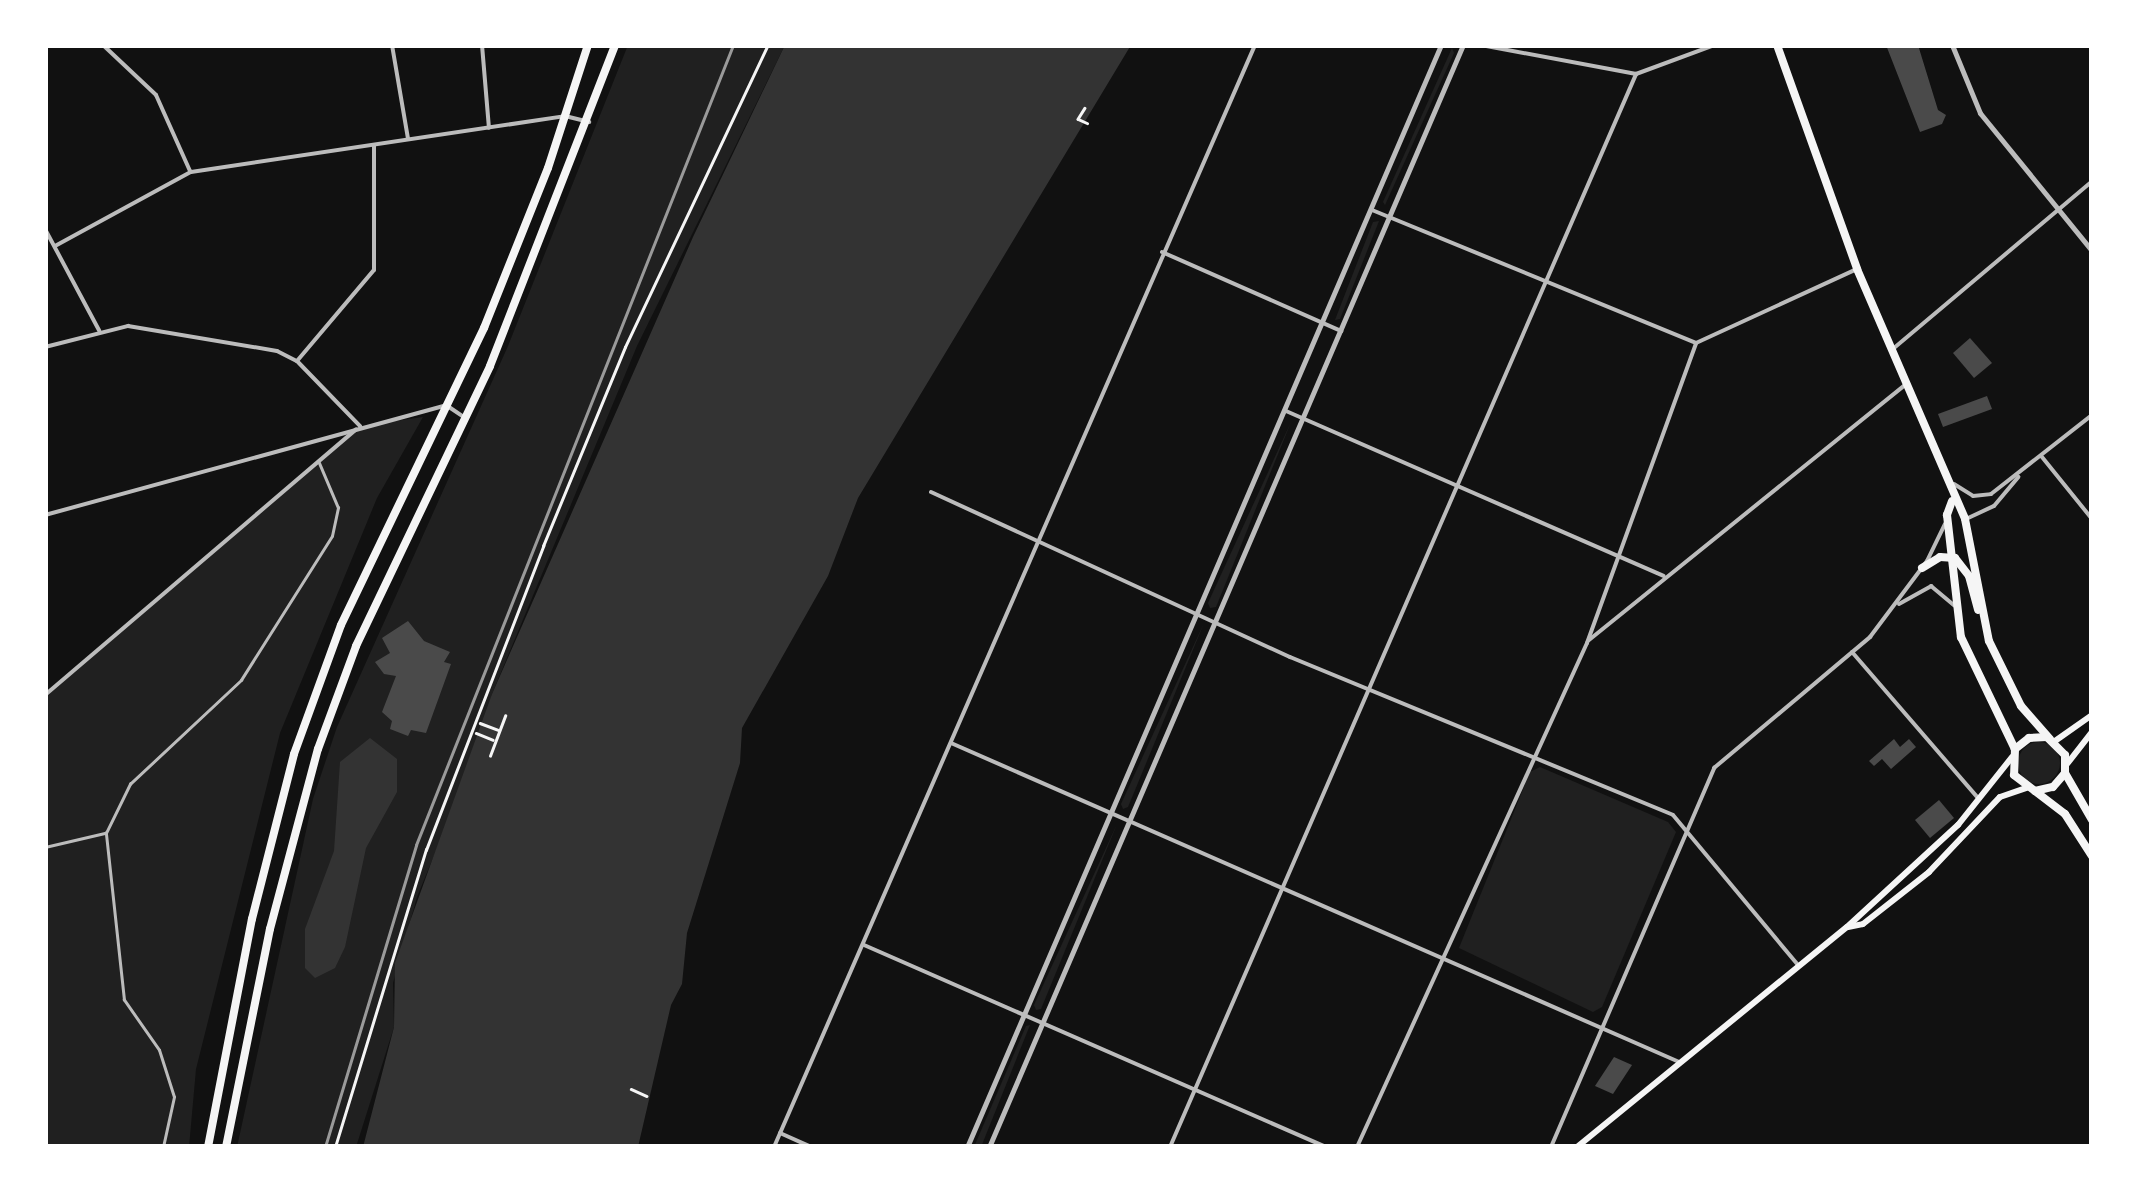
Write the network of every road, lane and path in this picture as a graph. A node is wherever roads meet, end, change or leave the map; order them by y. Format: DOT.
graph roads {
  1 [pos="103,45"];
  2 [pos="392,45"];
  3 [pos="482,45"];
  4 [pos="588,45"];
  5 [pos="615,45"];
  6 [pos="768,45"];
  7 [pos="1254,45"];
  8 [pos="1441,45"];
  9 [pos="1463,45"];
  10 [pos="1481,45"];
  11 [pos="1716,45"];
  12 [pos="1777,45"];
  13 [pos="1952,45"];
  14 [pos="1636,74"];
  15 [pos="1085,108"];
  16 [pos="565,116"];
  17 [pos="589,122"];
  18 [pos="1087,123"];
  19 [pos="489,128"];
  20 [pos="408,141"];
  21 [pos="374,146"];
  22 [pos="191,172"];
  23 [pos="2092,181"];
  24 [pos="2057,209"];
  25 [pos="1372,210"];
  26 [pos="1391,218"];
  27 [pos="45,228"];
  28 [pos="55,246"];
  29 [pos="2092,250"];
  30 [pos="1162,252"];
  31 [pos="1858,269"];
  32 [pos="1549,285"];
  33 [pos="1322,324"];
  34 [pos="100,331"];
  35 [pos="1342,332"];
  36 [pos="1696,343"];
  37 [pos="45,346"];
  38 [pos="1890,351"];
  39 [pos="297,361"];
  40 [pos="1904,386"];
  41 [pos="446,405"];
  42 [pos="1286,410"];
  43 [pos="2092,415"];
  44 [pos="465,418"];
  45 [pos="1304,418"];
  46 [pos="360,426"];
  47 [pos="2042,457"];
  48 [pos="318,462"];
  49 [pos="1940,470"];
  50 [pos="2018,477"];
  51 [pos="1459,486"];
  52 [pos="931,492"];
  53 [pos="1952,501"];
  54 [pos="45,515"];
  55 [pos="1947,515"];
  56 [pos="1965,519"];
  57 [pos="2092,519"];
  58 [pos="1039,541"];
  59 [pos="1618,553"];
  60 [pos="1955,558"];
  61 [pos="1922,568"];
  62 [pos="1664,576"];
  63 [pos="1891,611"];
  64 [pos="1196,613"];
  65 [pos="1982,618"];
  66 [pos="1959,619"];
  67 [pos="1216,622"];
  68 [pos="1586,643"];
  69 [pos="1852,652"];
  70 [pos="1371,688"];
  71 [pos="45,695"];
  72 [pos="505,716"];
  73 [pos="2092,716"];
  74 [pos="480,722"];
  75 [pos="500,730"];
  76 [pos="2092,732"];
  77 [pos="476,733"];
  78 [pos="2052,740"];
  79 [pos="496,741"];
  80 [pos="951,742"];
  81 [pos="2014,753"];
  82 [pos="490,756"];
  83 [pos="1530,760"];
  84 [pos="2066,768"];
  85 [pos="2031,790"];
  86 [pos="1980,799"];
  87 [pos="1108,814"];
  88 [pos="2092,820"];
  89 [pos="1128,823"];
  90 [pos="1686,826"];
  91 [pos="106,833"];
  92 [pos="45,846"];
  93 [pos="2092,856"];
  94 [pos="1282,888"];
  95 [pos="1847,927"];
  96 [pos="864,945"];
  97 [pos="1443,958"];
  98 [pos="1799,966"];
  99 [pos="1023,1014"];
  100 [pos="1043,1023"];
  101 [pos="1603,1027"];
  102 [pos="1681,1062"];
  103 [pos="1194,1088"];
  104 [pos="631,1089"];
  105 [pos="646,1096"];
  106 [pos="780,1133"];
  107 [pos="164,1147"];
  108 [pos="208,1147"];
  109 [pos="226,1147"];
  110 [pos="335,1147"];
  111 [pos="774,1147"];
  112 [pos="811,1147"];
  113 [pos="966,1147"];
  114 [pos="988,1147"];
  115 [pos="1170,1147"];
  116 [pos="1326,1147"];
  117 [pos="1356,1147"];
  118 [pos="1551,1147"];
  119 [pos="1577,1147"];
  1 -- 22 [label="street"];
  2 -- 20 [label="street"];
  3 -- 19 [label="street"];
  4 -- 16 [label="main road"];
  5 -- 17 [label="main road"];
  6 -- 110 [label="path"];
  7 -- 30 [label="street"];
  8 -- 25 [label="street"];
  9 -- 26 [label="street"];
  10 -- 14 [label="street"];
  11 -- 14 [label="street"];
  12 -- 31 [label="main road"];
  13 -- 24 [label="street"];
  14 -- 32 [label="street"];
  15 -- 18 [label="path"];
  16 -- 17 [label="street"];
  16 -- 19 [label="street"];
  16 -- 41 [label="main road"];
  17 -- 44 [label="main road"];
  19 -- 20 [label="street"];
  20 -- 21 [label="street"];
  21 -- 22 [label="street"];
  21 -- 39 [label="street"];
  22 -- 28 [label="street"];
  23 -- 24 [label="street"];
  24 -- 29 [label="street"];
  24 -- 38 [label="street"];
  25 -- 26 [label="street"];
  25 -- 33 [label="street"];
  26 -- 32 [label="street"];
  26 -- 35 [label="street"];
  27 -- 28 [label="street"];
  28 -- 34 [label="street"];
  30 -- 33 [label="street"];
  30 -- 58 [label="street"];
  31 -- 36 [label="street"];
  31 -- 38 [label="main road"];
  32 -- 36 [label="street"];
  32 -- 51 [label="street"];
  33 -- 35 [label="street"];
  33 -- 42 [label="street"];
  34 -- 37 [label="street"];
  34 -- 39 [label="street"];
  35 -- 45 [label="street"];
  36 -- 59 [label="street"];
  38 -- 40 [label="main road"];
  39 -- 46 [label="street"];
  40 -- 49 [label="main road"];
  40 -- 62 [label="street"];
  41 -- 44 [label="street"];
  41 -- 46 [label="street"];
  41 -- 108 [label="main road"];
  42 -- 45 [label="street"];
  42 -- 64 [label="street"];
  43 -- 47 [label="street"];
  44 -- 109 [label="main road"];
  45 -- 51 [label="street"];
  45 -- 67 [label="street"];
  46 -- 48 [label="street"];
  46 -- 54 [label="street"];
  47 -- 50 [label="street"];
  47 -- 57 [label="street"];
  48 -- 71 [label="street"];
  48 -- 91 [label="lane"];
  49 -- 50 [label="street"];
  49 -- 53 [label="main road"];
  50 -- 56 [label="street"];
  51 -- 59 [label="street"];
  51 -- 70 [label="street"];
  52 -- 58 [label="street"];
  53 -- 55 [label="main road"];
  53 -- 56 [label="main road"];
  55 -- 60 [label="main road"];
  55 -- 61 [label="street"];
  56 -- 65 [label="main road"];
  58 -- 64 [label="street"];
  58 -- 80 [label="street"];
  59 -- 62 [label="street"];
  59 -- 68 [label="street"];
  60 -- 61 [label="main road"];
  60 -- 65 [label="main road"];
  60 -- 66 [label="main road"];
  61 -- 63 [label="street"];
  62 -- 68 [label="street"];
  63 -- 66 [label="street"];
  63 -- 69 [label="street"];
  64 -- 67 [label="street"];
  64 -- 87 [label="street"];
  65 -- 78 [label="main road"];
  66 -- 81 [label="main road"];
  67 -- 70 [label="street"];
  67 -- 89 [label="street"];
  68 -- 83 [label="street"];
  69 -- 86 [label="street"];
  69 -- 90 [label="street"];
  70 -- 83 [label="street"];
  70 -- 94 [label="street"];
  72 -- 75 [label="path"];
  73 -- 78 [label="main road"];
  74 -- 75 [label="path"];
  75 -- 79 [label="path"];
  76 -- 84 [label="main road"];
  77 -- 79 [label="path"];
  78 -- 81 [label="main road"];
  78 -- 84 [label="main road"];
  79 -- 82 [label="path"];
  80 -- 87 [label="street"];
  80 -- 96 [label="street"];
  81 -- 85 [label="main road"];
  81 -- 86 [label="main road"];
  83 -- 90 [label="street"];
  83 -- 97 [label="street"];
  84 -- 85 [label="main road"];
  84 -- 88 [label="main road"];
  85 -- 93 [label="main road"];
  85 -- 95 [label="main road"];
  86 -- 95 [label="main road"];
  87 -- 89 [label="street"];
  87 -- 99 [label="street"];
  89 -- 94 [label="street"];
  89 -- 100 [label="street"];
  90 -- 98 [label="street"];
  90 -- 101 [label="street"];
  91 -- 92 [label="lane"];
  91 -- 107 [label="lane"];
  94 -- 97 [label="street"];
  94 -- 103 [label="street"];
  95 -- 98 [label="main road"];
  96 -- 99 [label="street"];
  96 -- 106 [label="street"];
  97 -- 101 [label="street"];
  97 -- 117 [label="street"];
  98 -- 102 [label="main road"];
  99 -- 100 [label="street"];
  99 -- 113 [label="street"];
  100 -- 103 [label="street"];
  100 -- 114 [label="street"];
  101 -- 102 [label="street"];
  101 -- 118 [label="street"];
  102 -- 119 [label="main road"];
  103 -- 115 [label="street"];
  103 -- 116 [label="street"];
  104 -- 105 [label="path"];
  106 -- 111 [label="street"];
  106 -- 112 [label="street"];
}
